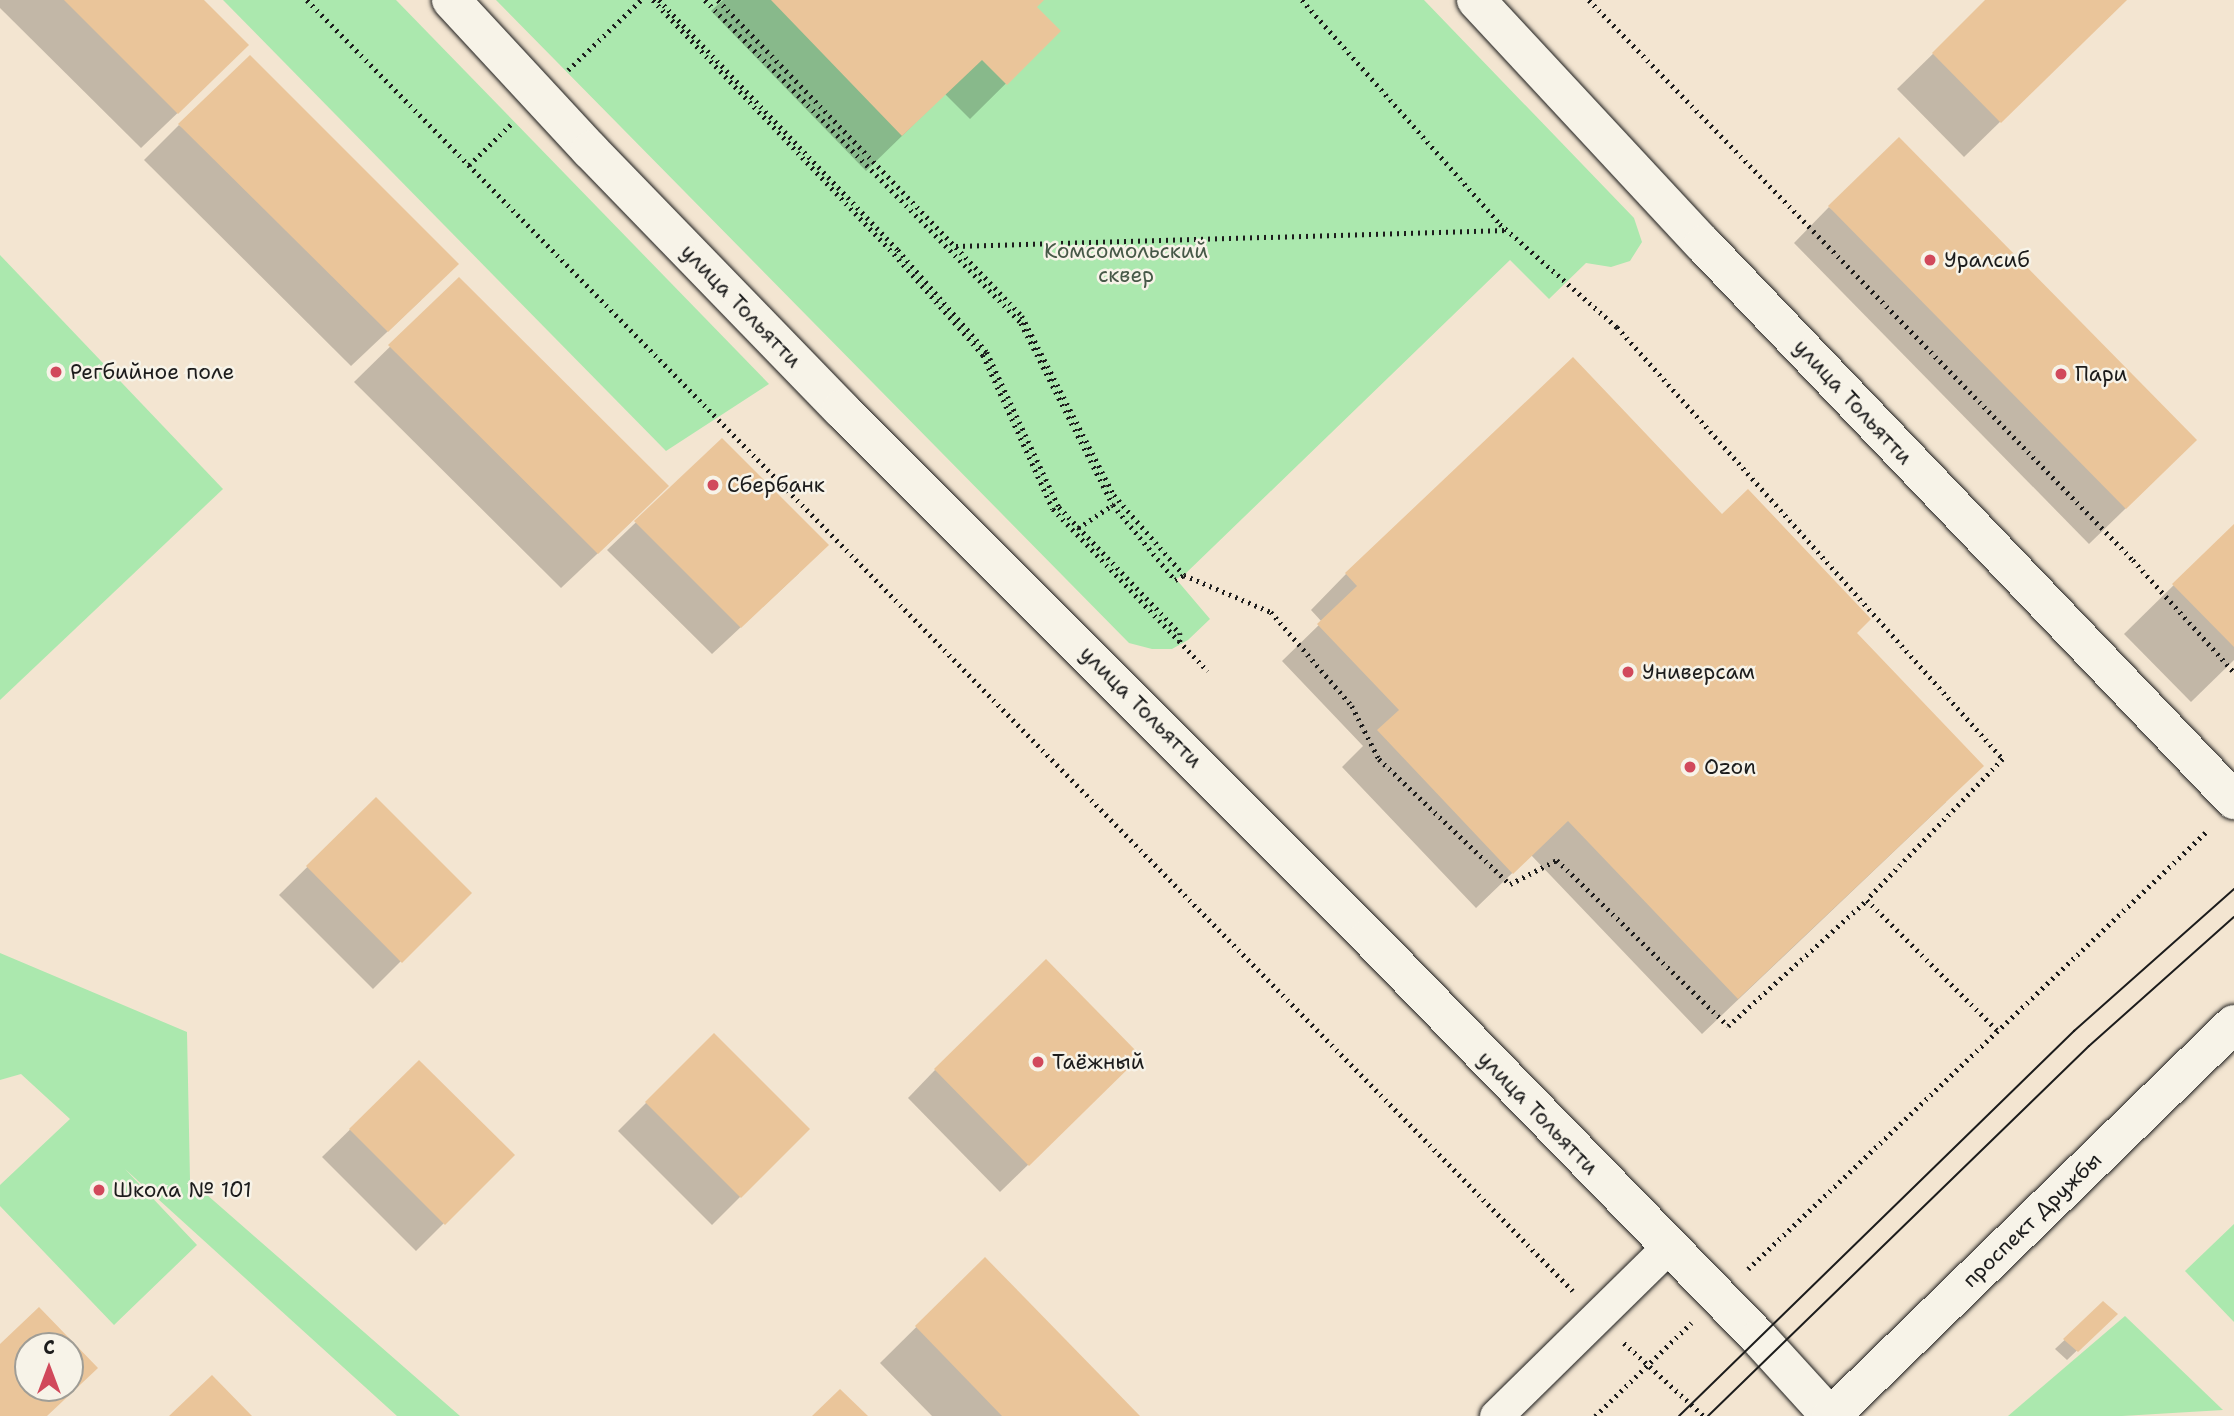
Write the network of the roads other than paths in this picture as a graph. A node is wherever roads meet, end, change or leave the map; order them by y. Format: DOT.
graph roads {
  1 [pos="451,0"];
  2 [pos="1476,0"];
  3 [pos="2225,812"];
  4 [pos="2234,1024"];
  5 [pos="1668,1247"];
  6 [pos="1496,1416"];
  7 [pos="1830,1416"];
  1 -- 5 [label="street, улица Тольятти"];
  2 -- 3 [label="street, улица Тольятти"];
  4 -- 7 [label="street, проспект Дружбы"];
  5 -- 6 [label="street"];
  5 -- 7 [label="street, улица Тольятти"];
}
